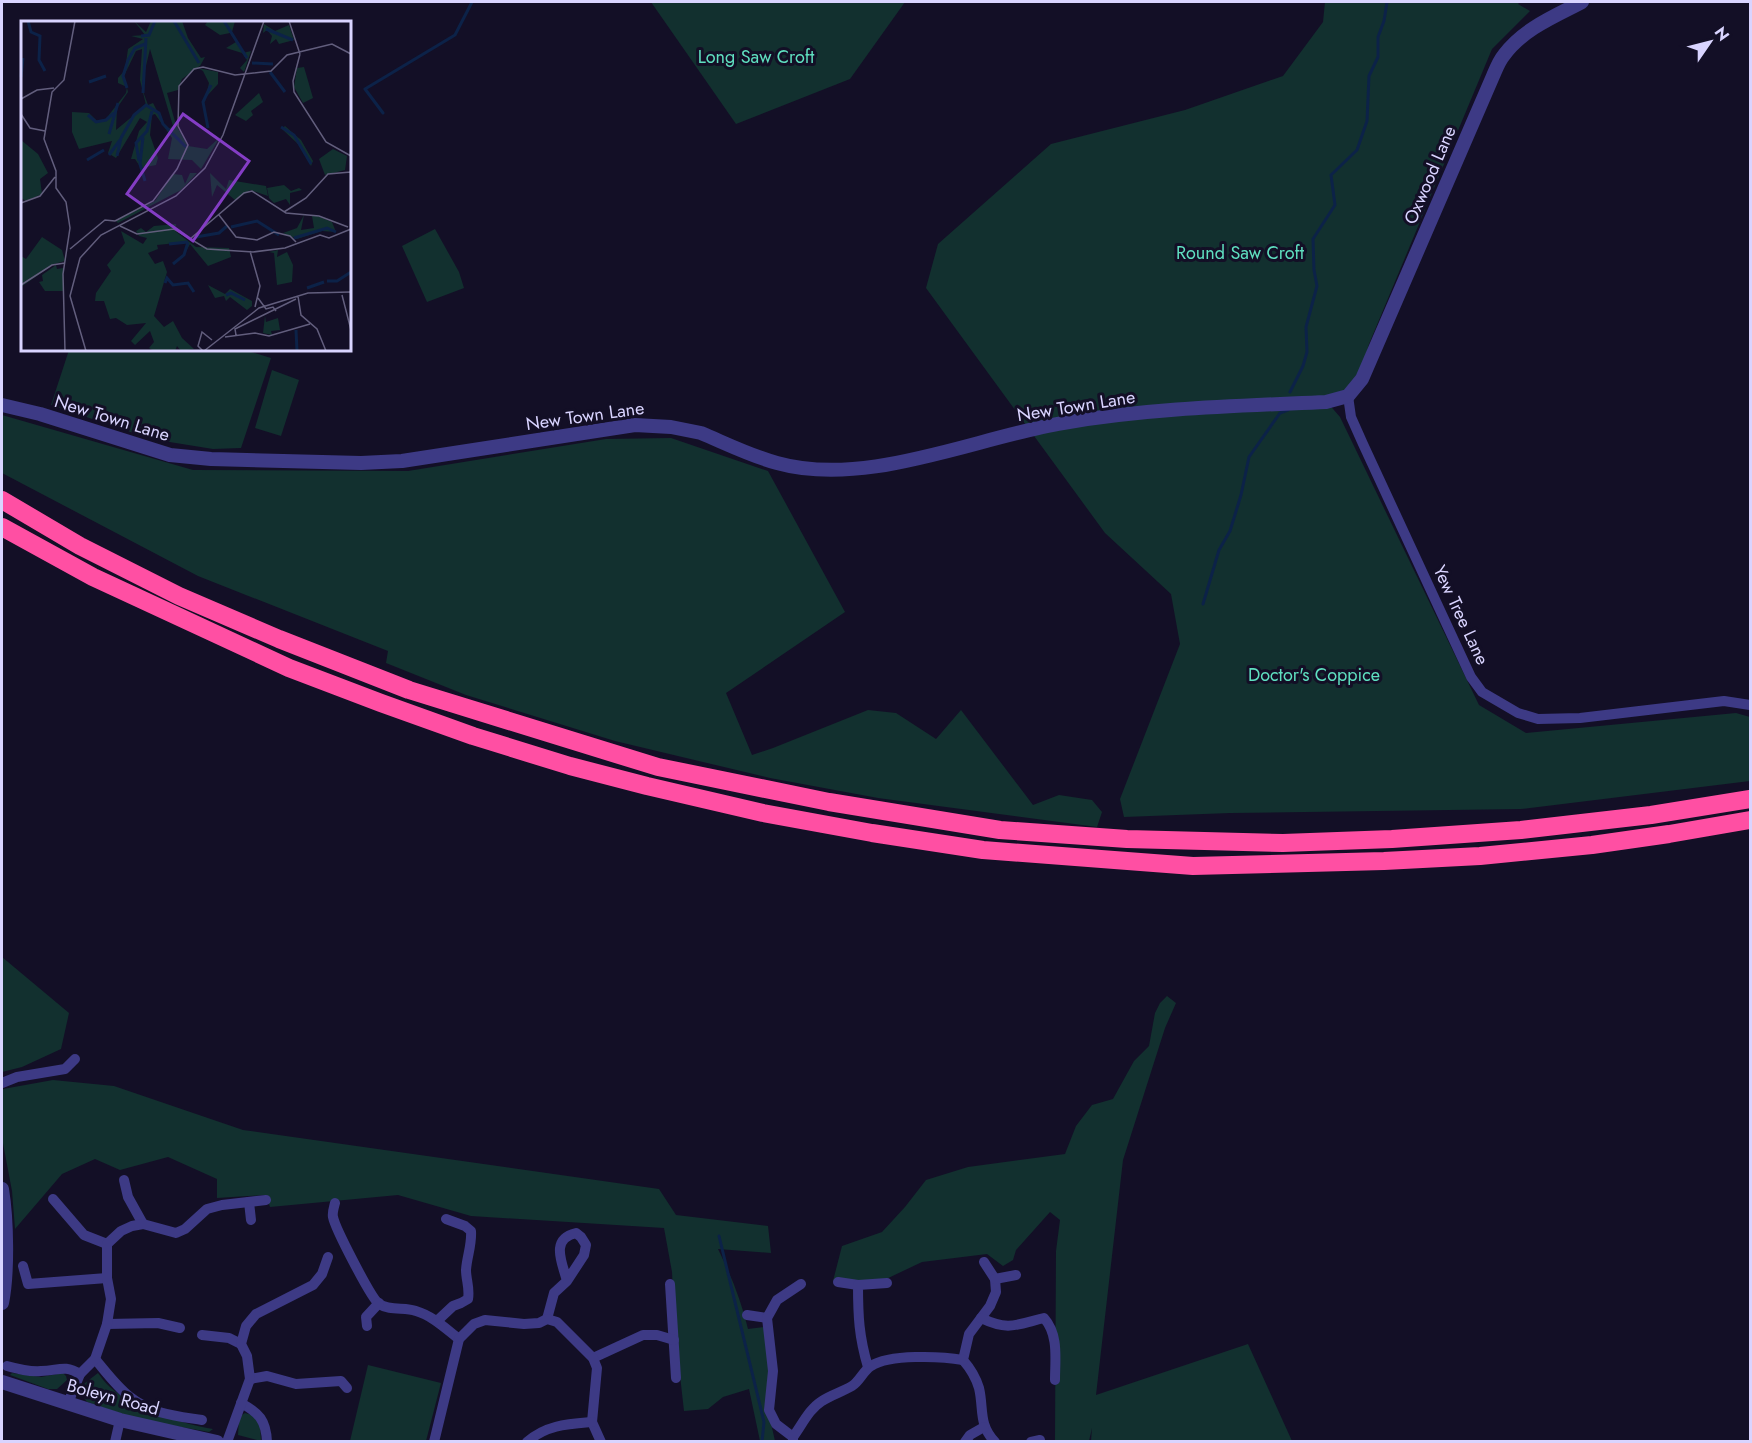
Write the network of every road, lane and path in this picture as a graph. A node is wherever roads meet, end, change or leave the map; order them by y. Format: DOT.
graph roads {
  1 [pos="1582,2"];
  2 [pos="1348,396"];
  3 [pos="2,405"];
  4 [pos="2,500"];
  5 [pos="2,526"];
  6 [pos="1750,705"];
  7 [pos="1750,799"];
  8 [pos="1750,820"];
  9 [pos="75,1059"];
  10 [pos="2,1083"];
  11 [pos="123,1180"];
  12 [pos="2,1189"];
  13 [pos="53,1199"];
  14 [pos="266,1200"];
  15 [pos="249,1202"];
  16 [pos="335,1203"];
  17 [pos="446,1218"];
  18 [pos="251,1220"];
  19 [pos="143,1224"];
  20 [pos="107,1244"];
  21 [pos="328,1257"];
  22 [pos="984,1262"];
  23 [pos="22,1266"];
  24 [pos="1016,1275"];
  25 [pos="107,1278"];
  26 [pos="995,1280"];
  27 [pos="567,1281"];
  28 [pos="838,1282"];
  29 [pos="887,1283"];
  30 [pos="670,1284"];
  31 [pos="801,1284"];
  32 [pos="858,1285"];
  33 [pos="2,1303"];
  34 [pos="379,1304"];
  35 [pos="747,1315"];
  36 [pos="767,1318"];
  37 [pos="981,1318"];
  38 [pos="547,1319"];
  39 [pos="437,1321"];
  40 [pos="107,1324"];
  41 [pos="367,1326"];
  42 [pos="180,1328"];
  43 [pos="202,1335"];
  44 [pos="459,1339"];
  45 [pos="674,1340"];
  46 [pos="241,1344"];
  47 [pos="593,1358"];
  48 [pos="95,1359"];
  49 [pos="963,1360"];
  50 [pos="7,1366"];
  51 [pos="868,1367"];
  52 [pos="80,1374"];
  53 [pos="676,1378"];
  54 [pos="250,1379"];
  55 [pos="1055,1380"];
  56 [pos="2,1382"];
  57 [pos="347,1388"];
  58 [pos="68,1403"];
  59 [pos="242,1403"];
  60 [pos="120,1420"];
  61 [pos="202,1420"];
  62 [pos="592,1422"];
  63 [pos="984,1427"];
  64 [pos="793,1439"];
  65 [pos="116,1442"];
  66 [pos="217,1442"];
  67 [pos="227,1442"];
  68 [pos="267,1442"];
  69 [pos="434,1442"];
  70 [pos="527,1442"];
  71 [pos="601,1442"];
  72 [pos="965,1442"];
  73 [pos="995,1442"];
  1 -- 2 [label="street, Oxwood Lane"];
  2 -- 3 [label="street, New Town Lane"];
  2 -- 6 [label="street, Yew Tree Lane"];
  4 -- 7 [label="highway"];
  5 -- 8 [label="highway"];
  9 -- 10 [label="street"];
  11 -- 19 [label="street"];
  12 -- 33 [label="street"];
  13 -- 20 [label="street"];
  14 -- 15 [label="street"];
  15 -- 18 [label="street"];
  15 -- 19 [label="street"];
  16 -- 34 [label="street"];
  17 -- 39 [label="street"];
  19 -- 20 [label="street"];
  20 -- 25 [label="street"];
  21 -- 46 [label="street"];
  22 -- 26 [label="street"];
  23 -- 25 [label="street"];
  24 -- 26 [label="street"];
  25 -- 40 [label="street"];
  26 -- 37 [label="street"];
  27 -- 38 [label="street"];
  28 -- 32 [label="street"];
  29 -- 32 [label="street"];
  30 -- 45 [label="street"];
  31 -- 36 [label="street"];
  32 -- 51 [label="street"];
  34 -- 39 [label="street"];
  34 -- 41 [label="street"];
  35 -- 36 [label="street"];
  36 -- 64 [label="street"];
  37 -- 49 [label="street"];
  37 -- 55 [label="street"];
  38 -- 44 [label="street"];
  38 -- 47 [label="street"];
  39 -- 44 [label="street"];
  40 -- 42 [label="street"];
  40 -- 48 [label="street"];
  43 -- 46 [label="street"];
  44 -- 69 [label="street"];
  45 -- 47 [label="street"];
  45 -- 53 [label="street"];
  46 -- 54 [label="street"];
  47 -- 62 [label="street"];
  48 -- 52 [label="street"];
  48 -- 61 [label="street"];
  49 -- 51 [label="street"];
  49 -- 63 [label="street"];
  50 -- 52 [label="street"];
  51 -- 64 [label="street"];
  52 -- 58 [label="street"];
  54 -- 57 [label="street"];
  54 -- 59 [label="street"];
  56 -- 58 [label="street, Boleyn Road"];
  58 -- 60 [label="street, Boleyn Road"];
  59 -- 67 [label="street"];
  59 -- 68 [label="street"];
  60 -- 65 [label="street"];
  60 -- 66 [label="street, Boleyn Road"];
  62 -- 70 [label="street"];
  62 -- 71 [label="street"];
  63 -- 72 [label="street"];
  63 -- 73 [label="street"];
}
